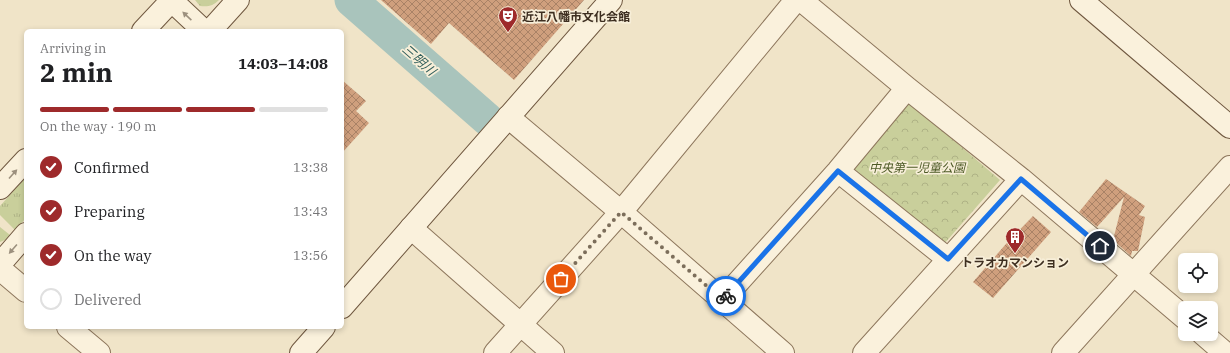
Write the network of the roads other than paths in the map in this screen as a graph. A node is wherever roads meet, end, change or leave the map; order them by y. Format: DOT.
graph roads {
  1 [pos="171,0"];
  2 [pos="238,0"];
  3 [pos="611,0"];
  4 [pos="796,0"];
  5 [pos="801,0"];
  6 [pos="1092,3"];
  7 [pos="145,29"];
  8 [pos="202,29"];
  9 [pos="212,29"];
  10 [pos="907,88"];
  11 [pos="508,117"];
  12 [pos="1230,127"];
  13 [pos="24,162"];
  14 [pos="1230,167"];
  15 [pos="838,171"];
  16 [pos="1021,179"];
  17 [pos="0,188"];
  18 [pos="621,212"];
  19 [pos="411,228"];
  20 [pos="24,236"];
  21 [pos="948,259"];
  22 [pos="0,264"];
  23 [pos="0,269"];
  24 [pos="1134,275"];
  25 [pos="24,289"];
  26 [pos="723,300"];
  27 [pos="344,305"];
  28 [pos="1178,312"];
  29 [pos="521,324"];
  30 [pos="70,329"];
  31 [pos="322,329"];
  32 [pos="1211,341"];
  33 [pos="99,353"];
  34 [pos="301,353"];
  35 [pos="495,353"];
  36 [pos="553,353"];
  37 [pos="783,353"];
  38 [pos="864,353"];
  39 [pos="1063,353"];
  40 [pos="1225,353"];
  1 -- 7 [label="street"];
  8 -- 1 [label="street, one-way"];
  2 -- 9 [label="street"];
  3 -- 11 [label="street"];
  4 -- 18 [label="street"];
  5 -- 10 [label="street"];
  6 -- 12 [label="street"];
  10 -- 15 [label="street"];
  10 -- 16 [label="street"];
  11 -- 18 [label="street"];
  11 -- 19 [label="street"];
  17 -- 13 [label="street, one-way"];
  14 -- 24 [label="street"];
  15 -- 21 [label="street"];
  15 -- 26 [label="street"];
  16 -- 21 [label="street"];
  16 -- 24 [label="street"];
  18 -- 26 [label="street"];
  18 -- 29 [label="street"];
  19 -- 27 [label="street"];
  19 -- 29 [label="street"];
  20 -- 22 [label="street, one-way"];
  21 -- 38 [label="street"];
  23 -- 25 [label="street"];
  24 -- 28 [label="street"];
  24 -- 39 [label="street"];
  26 -- 37 [label="street"];
  29 -- 35 [label="street"];
  29 -- 36 [label="street"];
  30 -- 33 [label="street"];
  31 -- 34 [label="street"];
  32 -- 40 [label="street"];
}
